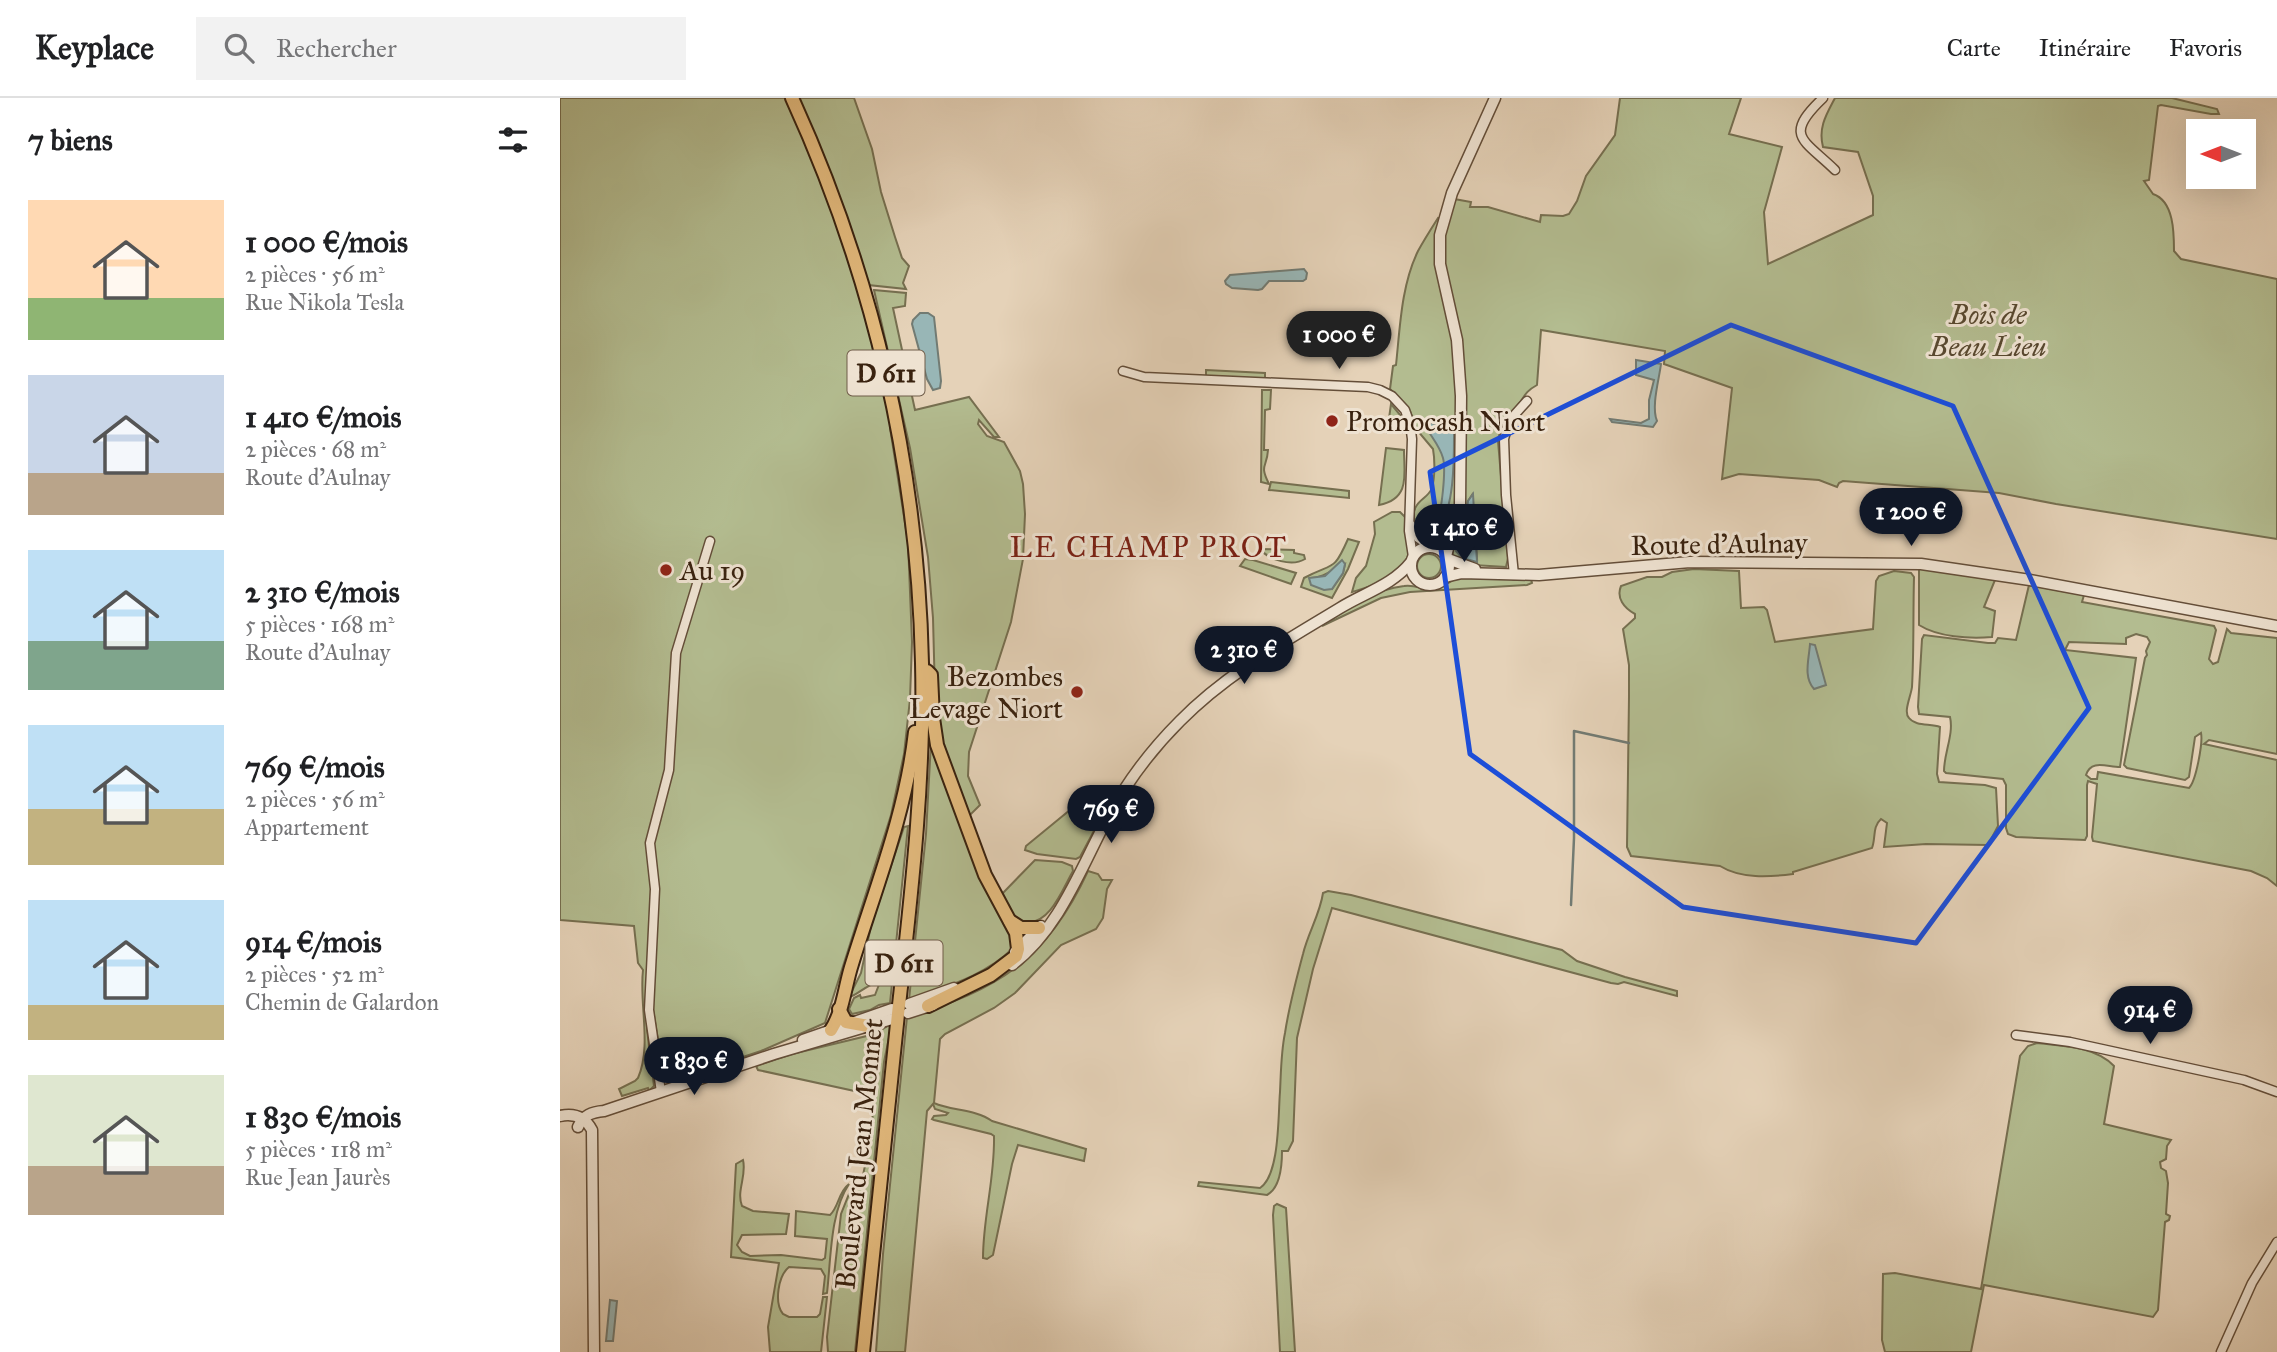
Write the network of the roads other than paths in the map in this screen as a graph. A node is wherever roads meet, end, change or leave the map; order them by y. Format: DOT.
graph roads {
  1 [pos="794,98"];
  2 [pos="1495,98"];
  3 [pos="1823,98"];
  4 [pos="1835,170"];
  5 [pos="1123,371"];
  6 [pos="1527,401"];
  7 [pos="1458,516"];
  8 [pos="1410,524"];
  9 [pos="710,541"];
  10 [pos="1431,546"];
  11 [pos="1447,557"];
  12 [pos="1412,560"];
  13 [pos="1493,573"];
  14 [pos="1514,575"];
  15 [pos="1445,577"];
  16 [pos="1418,580"];
  17 [pos="1385,584"];
  18 [pos="2277,626"];
  19 [pos="925,666"];
  20 [pos="1061,906"];
  21 [pos="1008,919"];
  22 [pos="1039,928"];
  23 [pos="1018,949"];
  24 [pos="928,1006"];
  25 [pos="839,1009"];
  26 [pos="849,1024"];
  27 [pos="868,1026"];
  28 [pos="831,1030"];
  29 [pos="2016,1035"];
  30 [pos="774,1054"];
  31 [pos="2277,1091"];
  32 [pos="661,1092"];
  33 [pos="560,1117"];
  34 [pos="587,1124"];
  35 [pos="2277,1242"];
  36 [pos="594,1352"];
  37 [pos="867,1352"];
  38 [pos="2221,1352"];
  1 -- 19 [label="main road, Boulevard Jean Monnet / D 611"];
  2 -- 7 [label="street"];
  3 -- 4 [label="street"];
  5 -- 8 [label="street"];
  6 -- 14 [label="street"];
  7 -- 10 [label="street"];
  7 -- 11 [label="street"];
  8 -- 10 [label="street"];
  8 -- 12 [label="street"];
  9 -- 32 [label="street"];
  10 -- 11 [label="street"];
  10 -- 12 [label="street"];
  11 -- 13 [label="street, Route d'Aulnay"];
  11 -- 15 [label="street"];
  12 -- 16 [label="street"];
  12 -- 17 [label="street"];
  13 -- 14 [label="street, Route d'Aulnay"];
  13 -- 15 [label="street, Route d'Aulnay"];
  14 -- 18 [label="street, Route d'Aulnay"];
  15 -- 16 [label="street"];
  16 -- 17 [label="street"];
  17 -- 20 [label="street"];
  19 -- 21 [label="main road"];
  19 -- 25 [label="main road"];
  19 -- 37 [label="main road, Boulevard Jean Monnet / D 611"];
  19 -- 37 [label="main road, Boulevard Jean Monnet / D 611"];
  20 -- 22 [label="street"];
  20 -- 24 [label="street"];
  21 -- 22 [label="main road"];
  21 -- 23 [label="main road"];
  22 -- 23 [label="street"];
  23 -- 24 [label="main road"];
  23 -- 24 [label="street"];
  25 -- 26 [label="main road"];
  25 -- 28 [label="main road"];
  26 -- 27 [label="main road"];
  26 -- 27 [label="street"];
  26 -- 28 [label="street"];
  27 -- 30 [label="street"];
  28 -- 30 [label="street"];
  29 -- 31 [label="street"];
  30 -- 32 [label="street"];
  32 -- 34 [label="street"];
  33 -- 34 [label="street"];
  34 -- 36 [label="street"];
  35 -- 38 [label="street"];
}
